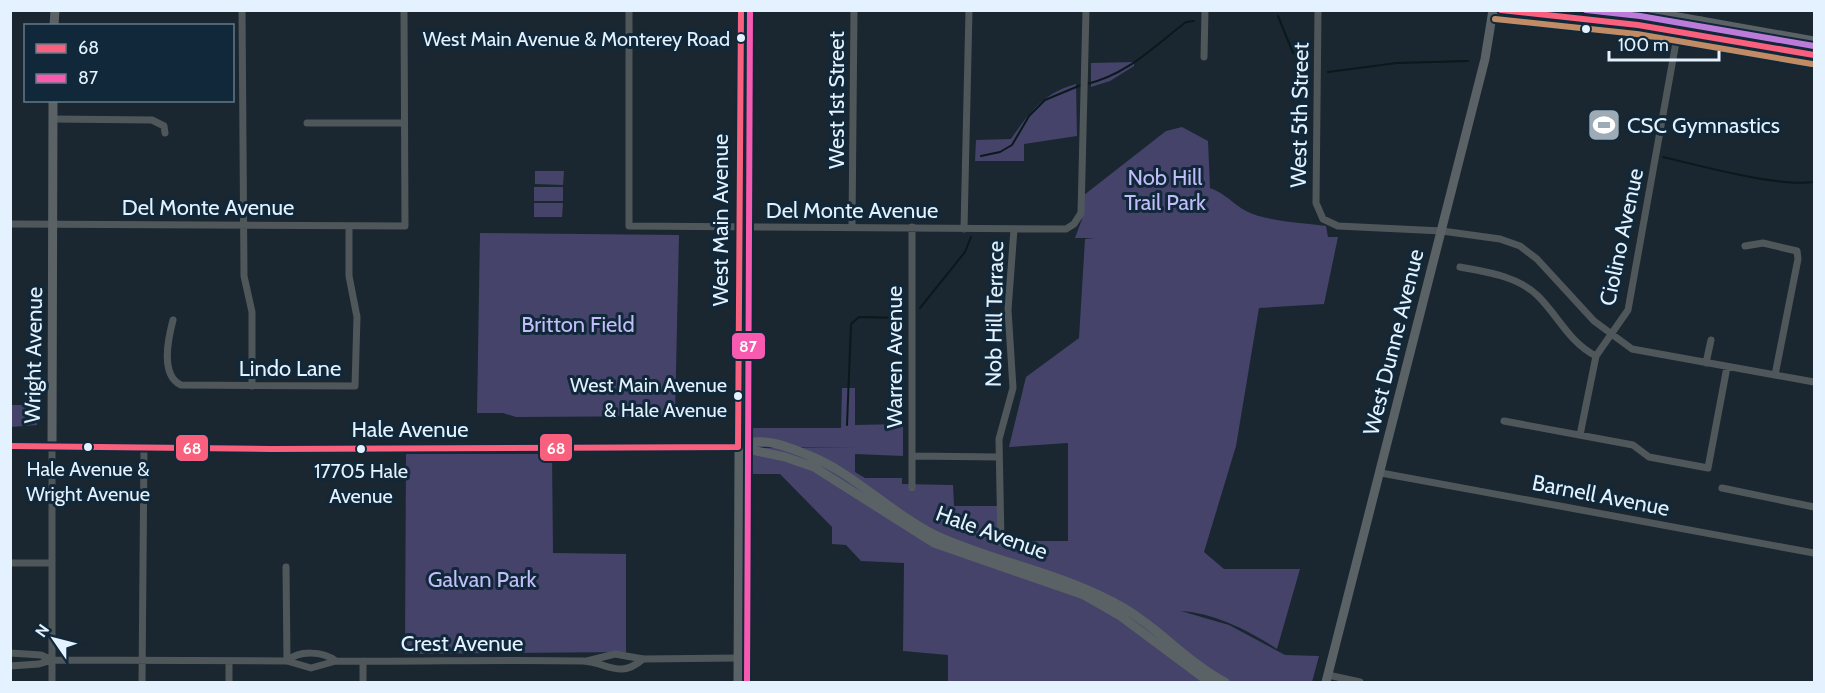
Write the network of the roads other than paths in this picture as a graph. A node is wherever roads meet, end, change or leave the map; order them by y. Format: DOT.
graph roads {
  1 [pos="242,10"];
  2 [pos="404,10"];
  3 [pos="629,10"];
  4 [pos="741,10"];
  5 [pos="855,10"];
  6 [pos="969,10"];
  7 [pos="1086,10"];
  8 [pos="1204,10"];
  9 [pos="1318,10"];
  10 [pos="1495,10"];
  11 [pos="1639,10"];
  12 [pos="1701,20"];
  13 [pos="1678,31"];
  14 [pos="1815,41"];
  15 [pos="1815,55"];
  16 [pos="1204,57"];
  17 [pos="53,102"];
  18 [pos="53,119"];
  19 [pos="307,123"];
  20 [pos="405,123"];
  21 [pos="165,133"];
  22 [pos="10,224"];
  23 [pos="53,224"];
  24 [pos="243,225"];
  25 [pos="349,226"];
  26 [pos="852,226"];
  27 [pos="912,227"];
  28 [pos="740,228"];
  29 [pos="964,229"];
  30 [pos="1014,229"];
  31 [pos="1442,231"];
  32 [pos="1745,246"];
  33 [pos="1460,267"];
  34 [pos="173,320"];
  35 [pos="1611,335"];
  36 [pos="1711,340"];
  37 [pos="1596,356"];
  38 [pos="1706,363"];
  39 [pos="1727,367"];
  40 [pos="1775,375"];
  41 [pos="1815,382"];
  42 [pos="252,386"];
  43 [pos="1504,421"];
  44 [pos="1580,435"];
  45 [pos="10,446"];
  46 [pos="52,447"];
  47 [pos="738,447"];
  48 [pos="144,448"];
  49 [pos="912,456"];
  50 [pos="999,457"];
  51 [pos="1381,472"];
  52 [pos="912,488"];
  53 [pos="1722,488"];
  54 [pos="1815,507"];
  55 [pos="1000,542"];
  56 [pos="1815,553"];
  57 [pos="10,563"];
  58 [pos="51,563"];
  59 [pos="286,567"];
  60 [pos="10,653"];
  61 [pos="643,658"];
  62 [pos="738,658"];
  63 [pos="52,660"];
  64 [pos="142,660"];
  65 [pos="229,661"];
  66 [pos="287,661"];
  67 [pos="336,661"];
  68 [pos="363,661"];
  69 [pos="587,661"];
  70 [pos="10,666"];
  71 [pos="1327,679"];
  72 [pos="52,682"];
  73 [pos="142,682"];
  74 [pos="229,682"];
  75 [pos="363,682"];
  76 [pos="738,682"];
  77 [pos="1209,682"];
  78 [pos="1225,682"];
  79 [pos="1360,682"];
  1 -- 24 [label="street"];
  2 -- 20 [label="street"];
  3 -- 28 [label="street, Del Monte Avenue"];
  4 -- 28 [label="main road, West Main Avenue"];
  5 -- 26 [label="street, West 1st Street"];
  6 -- 29 [label="street"];
  7 -- 30 [label="street, Del Monte Avenue"];
  8 -- 16 [label="street"];
  9 -- 31 [label="street, West 5th Street"];
  10 -- 13 [label="main road"];
  10 -- 31 [label="main road, West Dunne Avenue"];
  11 -- 12 [label="main road"];
  12 -- 13 [label="street"];
  12 -- 14 [label="main road"];
  13 -- 15 [label="main road"];
  13 -- 35 [label="street, Ciolino Avenue"];
  17 -- 18 [label="main road, Wright Avenue"];
  18 -- 21 [label="street"];
  18 -- 23 [label="main road, Wright Avenue"];
  19 -- 20 [label="street"];
  20 -- 25 [label="street, Del Monte Avenue"];
  22 -- 23 [label="street, Del Monte Avenue"];
  23 -- 24 [label="street, Del Monte Avenue"];
  23 -- 46 [label="main road, Wright Avenue"];
  24 -- 25 [label="street, Del Monte Avenue"];
  24 -- 42 [label="street"];
  25 -- 42 [label="street, Lindo Lane"];
  26 -- 27 [label="street, Del Monte Avenue"];
  26 -- 28 [label="street, Del Monte Avenue"];
  27 -- 29 [label="street, Del Monte Avenue"];
  27 -- 49 [label="street, Warren Avenue"];
  28 -- 47 [label="main road, West Main Avenue"];
  29 -- 30 [label="street, Del Monte Avenue"];
  30 -- 50 [label="street, Nob Hill Terrace"];
  31 -- 35 [label="street"];
  31 -- 51 [label="main road, West Dunne Avenue"];
  32 -- 40 [label="street"];
  33 -- 37 [label="street"];
  34 -- 42 [label="street, Lindo Lane"];
  35 -- 37 [label="street, Ciolino Avenue"];
  35 -- 38 [label="street"];
  36 -- 38 [label="street"];
  37 -- 44 [label="street, Ciolino Avenue"];
  38 -- 39 [label="street"];
  39 -- 40 [label="street"];
  39 -- 44 [label="street"];
  40 -- 41 [label="street"];
  43 -- 44 [label="street"];
  45 -- 46 [label="main road, Hale Avenue"];
  46 -- 48 [label="main road, Hale Avenue"];
  46 -- 58 [label="street, Wright Avenue"];
  47 -- 48 [label="main road, Hale Avenue"];
  47 -- 62 [label="main road, West Main Avenue"];
  47 -- 77 [label="main road, Hale Avenue"];
  47 -- 78 [label="main road, Hale Avenue"];
  48 -- 64 [label="street"];
  49 -- 50 [label="street"];
  49 -- 52 [label="street, Warren Avenue"];
  50 -- 55 [label="street, Nob Hill Terrace"];
  51 -- 56 [label="street, Barnell Avenue"];
  51 -- 71 [label="main road, West Dunne Avenue"];
  53 -- 54 [label="street"];
  57 -- 58 [label="street"];
  58 -- 63 [label="street, Wright Avenue"];
  59 -- 66 [label="street"];
  60 -- 63 [label="street, Crest Avenue"];
  61 -- 62 [label="street, Crest Avenue"];
  61 -- 69 [label="street, Crest Avenue"];
  61 -- 69 [label="street, Crest Avenue"];
  62 -- 76 [label="main road, West Main Avenue"];
  63 -- 64 [label="street, Crest Avenue"];
  63 -- 70 [label="street, Crest Avenue"];
  63 -- 72 [label="street, Wright Avenue"];
  64 -- 65 [label="street, Crest Avenue"];
  64 -- 73 [label="street"];
  65 -- 66 [label="street, Crest Avenue"];
  65 -- 74 [label="street"];
  66 -- 67 [label="street, Crest Avenue"];
  66 -- 67 [label="street, Crest Avenue"];
  67 -- 68 [label="street, Crest Avenue"];
  68 -- 69 [label="street, Crest Avenue"];
  68 -- 75 [label="street"];
  71 -- 79 [label="street"];
}
